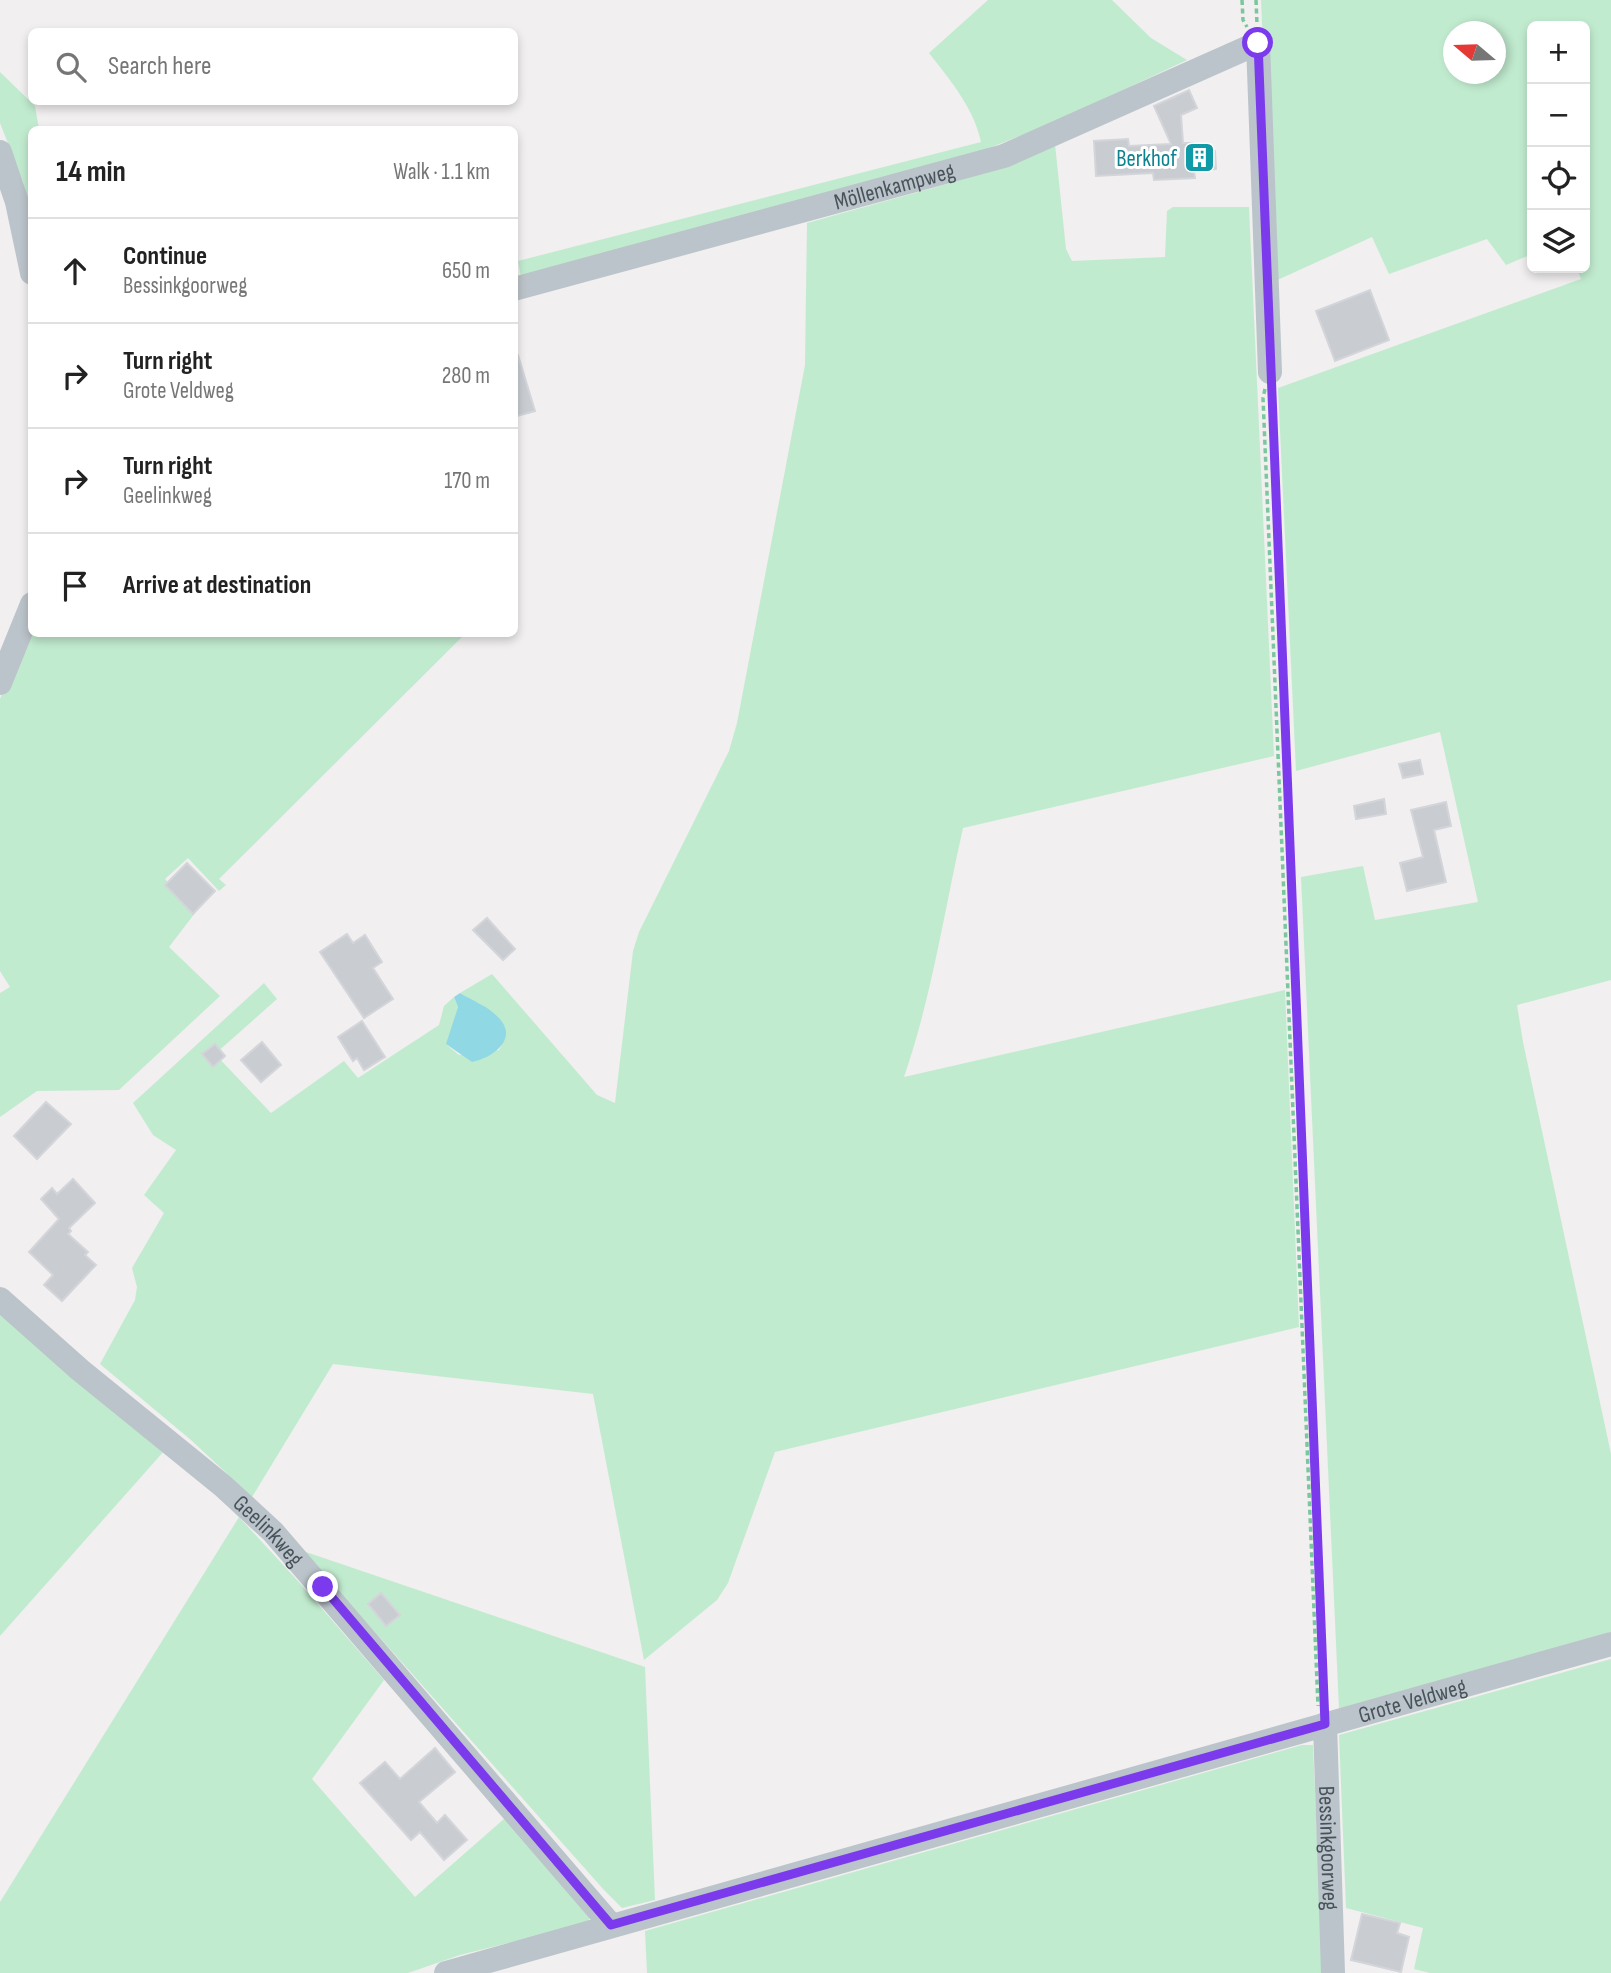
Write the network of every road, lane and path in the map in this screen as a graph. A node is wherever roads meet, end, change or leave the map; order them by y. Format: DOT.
graph roads {
  1 [pos="1242,0"];
  2 [pos="1258,43"];
  3 [pos="0,152"];
  4 [pos="28,254"];
  5 [pos="518,288"];
  6 [pos="1270,372"];
  7 [pos="28,614"];
  8 [pos="0,684"];
  9 [pos="0,1299"];
  10 [pos="1611,1644"];
  11 [pos="1325,1724"];
  12 [pos="611,1925"];
  13 [pos="446,1973"];
  14 [pos="1333,1973"];
  1 -- 2 [label="path"];
  2 -- 5 [label="street, Möllenkampweg"];
  2 -- 6 [label="street"];
  3 -- 4 [label="street"];
  6 -- 11 [label="path"];
  6 -- 11 [label="path"];
  7 -- 8 [label="street"];
  9 -- 12 [label="street, Geelinkweg"];
  10 -- 11 [label="street, Grote Veldweg"];
  11 -- 12 [label="street, Grote Veldweg"];
  11 -- 14 [label="street, Bessinkgoorweg"];
  12 -- 13 [label="street, Grote Veldweg"];
}
